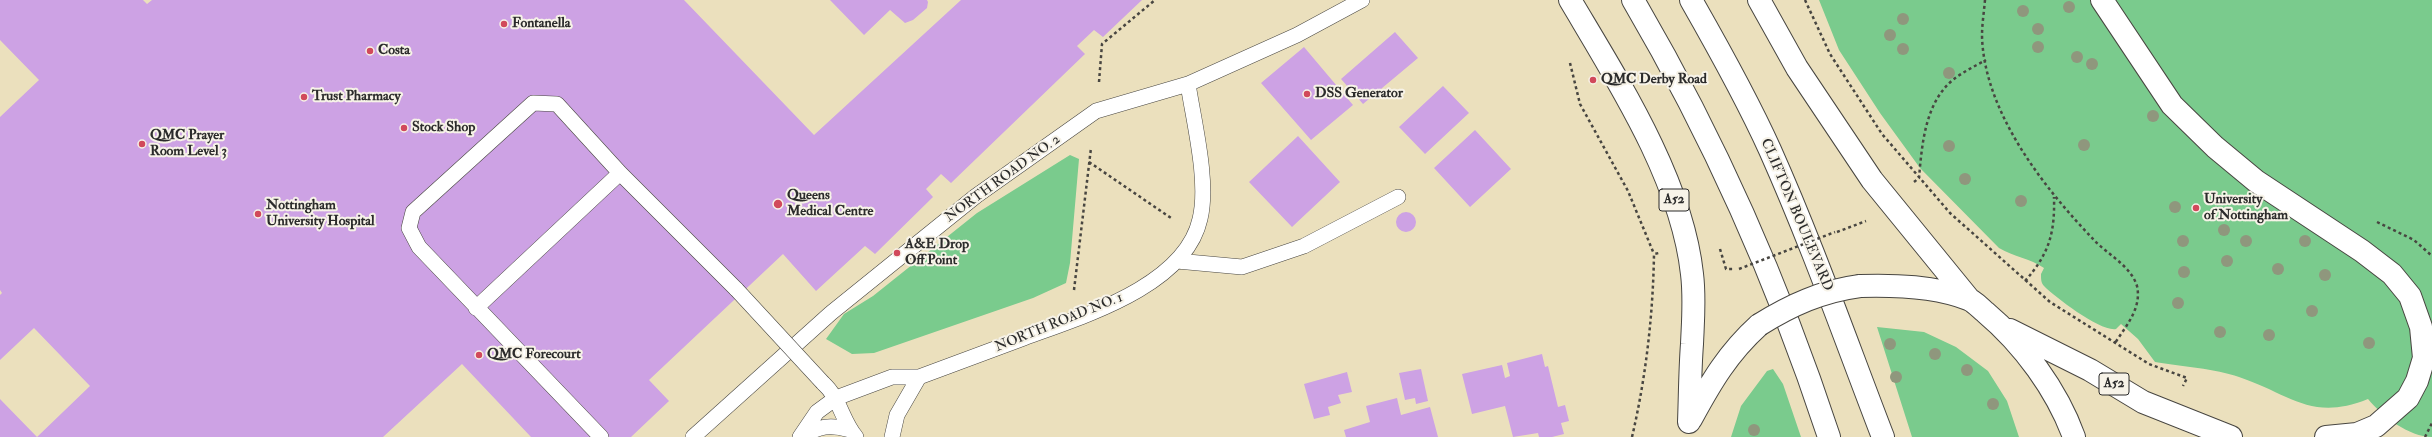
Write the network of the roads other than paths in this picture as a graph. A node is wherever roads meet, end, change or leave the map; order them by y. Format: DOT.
graph roads {
  1 [pos="1362,0"];
  2 [pos="1570,0"];
  3 [pos="1633,0"];
  4 [pos="1692,0"];
  5 [pos="1759,0"];
  6 [pos="2102,1"];
  7 [pos="1188,84"];
  8 [pos="620,173"];
  9 [pos="1398,197"];
  10 [pos="1177,261"];
  11 [pos="1969,299"];
  12 [pos="476,308"];
  13 [pos="2000,325"];
  14 [pos="919,377"];
  15 [pos="836,398"];
  16 [pos="1826,427"];
  17 [pos="1688,430"];
  18 [pos="853,434"];
  19 [pos="601,437"];
  20 [pos="693,437"];
  21 [pos="801,437"];
  22 [pos="892,437"];
  23 [pos="1883,437"];
  24 [pos="2074,437"];
  25 [pos="2231,437"];
  26 [pos="2326,437"];
  1 -- 7 [label="lane, NORTH ROAD NO. 2"];
  2 -- 17 [label="main road, A52"];
  3 -- 16 [label="main road"];
  4 -- 23 [label="main road, CLIFTON BOULEVARD"];
  5 -- 11 [label="main road, A52"];
  6 -- 26 [label="main road"];
  7 -- 10 [label="lane, NORTH ROAD NO. 1"];
  7 -- 20 [label="lane, NORTH ROAD NO. 2"];
  8 -- 12 [label="lane"];
  8 -- 12 [label="lane"];
  8 -- 15 [label="lane, bridge"];
  9 -- 10 [label="lane"];
  10 -- 14 [label="lane, NORTH ROAD NO. 1"];
  11 -- 13 [label="main road, A52"];
  11 -- 17 [label="main road, A52, bridge"];
  12 -- 19 [label="lane"];
  13 -- 24 [label="main road, A52"];
  13 -- 25 [label="main road, A52"];
  14 -- 15 [label="lane"];
  14 -- 22 [label="lane"];
  15 -- 18 [label="lane"];
  15 -- 21 [label="lane"];
  18 -- 21 [label="lane"];
}
